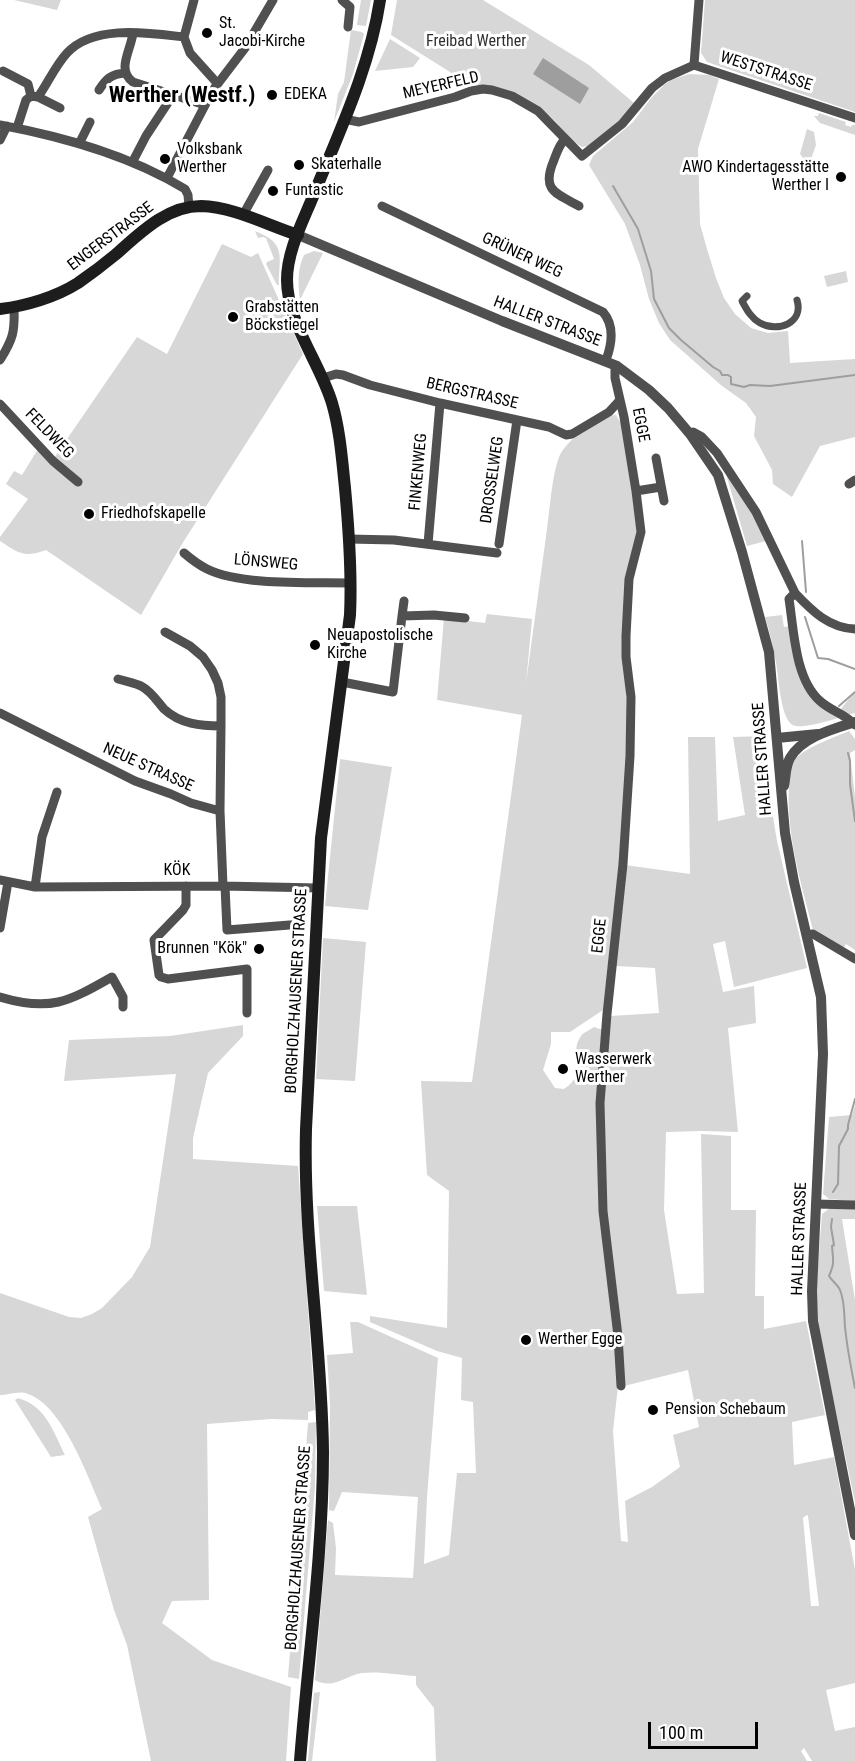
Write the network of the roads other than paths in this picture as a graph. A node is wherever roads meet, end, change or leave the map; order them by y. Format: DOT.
graph roads {
  1 [pos="194,0"];
  2 [pos="273,0"];
  3 [pos="342,0"];
  4 [pos="380,0"];
  5 [pos="699,0"];
  6 [pos="348,27"];
  7 [pos="133,33"];
  8 [pos="184,36"];
  9 [pos="694,65"];
  10 [pos="3,71"];
  11 [pos="125,73"];
  12 [pos="217,83"];
  13 [pos="99,90"];
  14 [pos="173,95"];
  15 [pos="35,96"];
  16 [pos="205,105"];
  17 [pos="60,108"];
  18 [pos="855,118"];
  19 [pos="344,119"];
  20 [pos="90,122"];
  21 [pos="8,126"];
  22 [pos="565,139"];
  23 [pos="0,140"];
  24 [pos="79,144"];
  25 [pos="133,161"];
  26 [pos="268,170"];
  27 [pos="167,178"];
  28 [pos="382,206"];
  29 [pos="579,206"];
  30 [pos="189,207"];
  31 [pos="243,215"];
  32 [pos="298,235"];
  33 [pos="747,296"];
  34 [pos="797,300"];
  35 [pos="14,307"];
  36 [pos="0,309"];
  37 [pos="0,360"];
  38 [pos="606,360"];
  39 [pos="617,366"];
  40 [pos="323,378"];
  41 [pos="620,400"];
  42 [pos="440,403"];
  43 [pos="0,404"];
  44 [pos="609,412"];
  45 [pos="624,417"];
  46 [pos="517,420"];
  47 [pos="690,434"];
  48 [pos="656,459"];
  49 [pos="78,482"];
  50 [pos="661,487"];
  51 [pos="636,490"];
  52 [pos="664,501"];
  53 [pos="349,539"];
  54 [pos="428,544"];
  55 [pos="184,553"];
  56 [pos="351,583"];
  57 [pos="795,593"];
  58 [pos="404,601"];
  59 [pos="402,616"];
  60 [pos="465,618"];
  61 [pos="855,629"];
  62 [pos="165,632"];
  63 [pos="118,679"];
  64 [pos="342,682"];
  65 [pos="0,713"];
  66 [pos="855,724"];
  67 [pos="221,726"];
  68 [pos="825,732"];
  69 [pos="777,743"];
  70 [pos="799,748"];
  71 [pos="57,792"];
  72 [pos="781,800"];
  73 [pos="220,812"];
  74 [pos="4,881"];
  75 [pos="186,886"];
  76 [pos="224,886"];
  77 [pos="35,887"];
  78 [pos="318,888"];
  79 [pos="302,924"];
  80 [pos="0,928"];
  81 [pos="807,935"];
  82 [pos="855,959"];
  83 [pos="0,998"];
  84 [pos="123,1007"];
  85 [pos="247,1013"];
  86 [pos="816,1204"];
  87 [pos="855,1205"];
  88 [pos="621,1386"];
  89 [pos="855,1535"];
  90 [pos="300,1761"];
  1 -- 8 [label="street"];
  2 -- 12 [label="street"];
  3 -- 6 [label="street"];
  4 -- 19 [label="main road, BORGHOLZHAUSENER STRASSE"];
  5 -- 9 [label="street, WESTSTRASSE"];
  7 -- 8 [label="street"];
  7 -- 11 [label="street"];
  7 -- 15 [label="street"];
  8 -- 12 [label="street"];
  9 -- 18 [label="street, WESTSTRASSE"];
  9 -- 22 [label="street, MEYERFELD"];
  10 -- 15 [label="street"];
  11 -- 13 [label="street"];
  11 -- 14 [label="street"];
  12 -- 16 [label="street"];
  14 -- 16 [label="street"];
  14 -- 25 [label="street"];
  15 -- 17 [label="street"];
  15 -- 21 [label="street"];
  16 -- 27 [label="street"];
  19 -- 22 [label="street, MEYERFELD"];
  19 -- 32 [label="main road, BORGHOLZHAUSENER STRASSE"];
  20 -- 24 [label="street"];
  21 -- 23 [label="street"];
  21 -- 24 [label="street"];
  22 -- 29 [label="street"];
  24 -- 25 [label="street"];
  25 -- 27 [label="street"];
  26 -- 31 [label="street"];
  27 -- 30 [label="street"];
  28 -- 38 [label="street, GRÜNER WEG"];
  30 -- 31 [label="main road, ENGERSTRASSE"];
  30 -- 35 [label="main road, ENGERSTRASSE"];
  31 -- 32 [label="main road, ENGERSTRASSE"];
  32 -- 38 [label="street, HALLER STRASSE"];
  32 -- 40 [label="main road, BORGHOLZHAUSENER STRASSE"];
  33 -- 34 [label="street"];
  35 -- 36 [label="main road, ENGERSTRASSE"];
  35 -- 37 [label="street"];
  38 -- 39 [label="street, HALLER STRASSE"];
  39 -- 41 [label="street, EGGE"];
  39 -- 47 [label="street, HALLER STRASSE"];
  40 -- 42 [label="street, BERGSTRASSE"];
  40 -- 53 [label="main road, BORGHOLZHAUSENER STRASSE"];
  41 -- 44 [label="street, BERGSTRASSE"];
  41 -- 45 [label="street, EGGE"];
  42 -- 46 [label="street, BERGSTRASSE"];
  42 -- 54 [label="street, FINKENWEG"];
  43 -- 49 [label="street, FELDWEG"];
  44 -- 45 [label="street"];
  44 -- 46 [label="street, BERGSTRASSE"];
  45 -- 51 [label="street, EGGE"];
  46 -- 54 [label="street, DROSSELWEG"];
  47 -- 57 [label="street"];
  47 -- 69 [label="street, HALLER STRASSE"];
  48 -- 50 [label="street, EGGE"];
  50 -- 51 [label="street"];
  50 -- 52 [label="street, EGGE"];
  51 -- 88 [label="street, EGGE"];
  53 -- 54 [label="street"];
  53 -- 56 [label="main road, BORGHOLZHAUSENER STRASSE"];
  55 -- 56 [label="street, LÖNSWEG"];
  56 -- 64 [label="main road, BORGHOLZHAUSENER STRASSE"];
  57 -- 61 [label="street"];
  57 -- 66 [label="street"];
  58 -- 59 [label="street"];
  59 -- 60 [label="street"];
  59 -- 64 [label="street"];
  62 -- 67 [label="street"];
  63 -- 67 [label="street"];
  64 -- 78 [label="main road, BORGHOLZHAUSENER STRASSE"];
  65 -- 73 [label="street, NEUE STRASSE"];
  66 -- 68 [label="street"];
  67 -- 73 [label="street"];
  68 -- 69 [label="street"];
  68 -- 70 [label="street"];
  69 -- 70 [label="street"];
  69 -- 72 [label="street, HALLER STRASSE"];
  70 -- 72 [label="street"];
  71 -- 77 [label="street"];
  72 -- 81 [label="street, HALLER STRASSE"];
  73 -- 76 [label="street"];
  74 -- 77 [label="street, KÖK"];
  74 -- 80 [label="street"];
  75 -- 76 [label="street, KÖK"];
  75 -- 77 [label="street, KÖK"];
  75 -- 85 [label="street"];
  76 -- 78 [label="street, KÖK"];
  76 -- 79 [label="street"];
  78 -- 90 [label="main road, BORGHOLZHAUSENER STRASSE"];
  81 -- 82 [label="street"];
  81 -- 86 [label="street, HALLER STRASSE"];
  83 -- 84 [label="street"];
  86 -- 87 [label="street"];
  86 -- 89 [label="street, HALLER STRASSE"];
}
